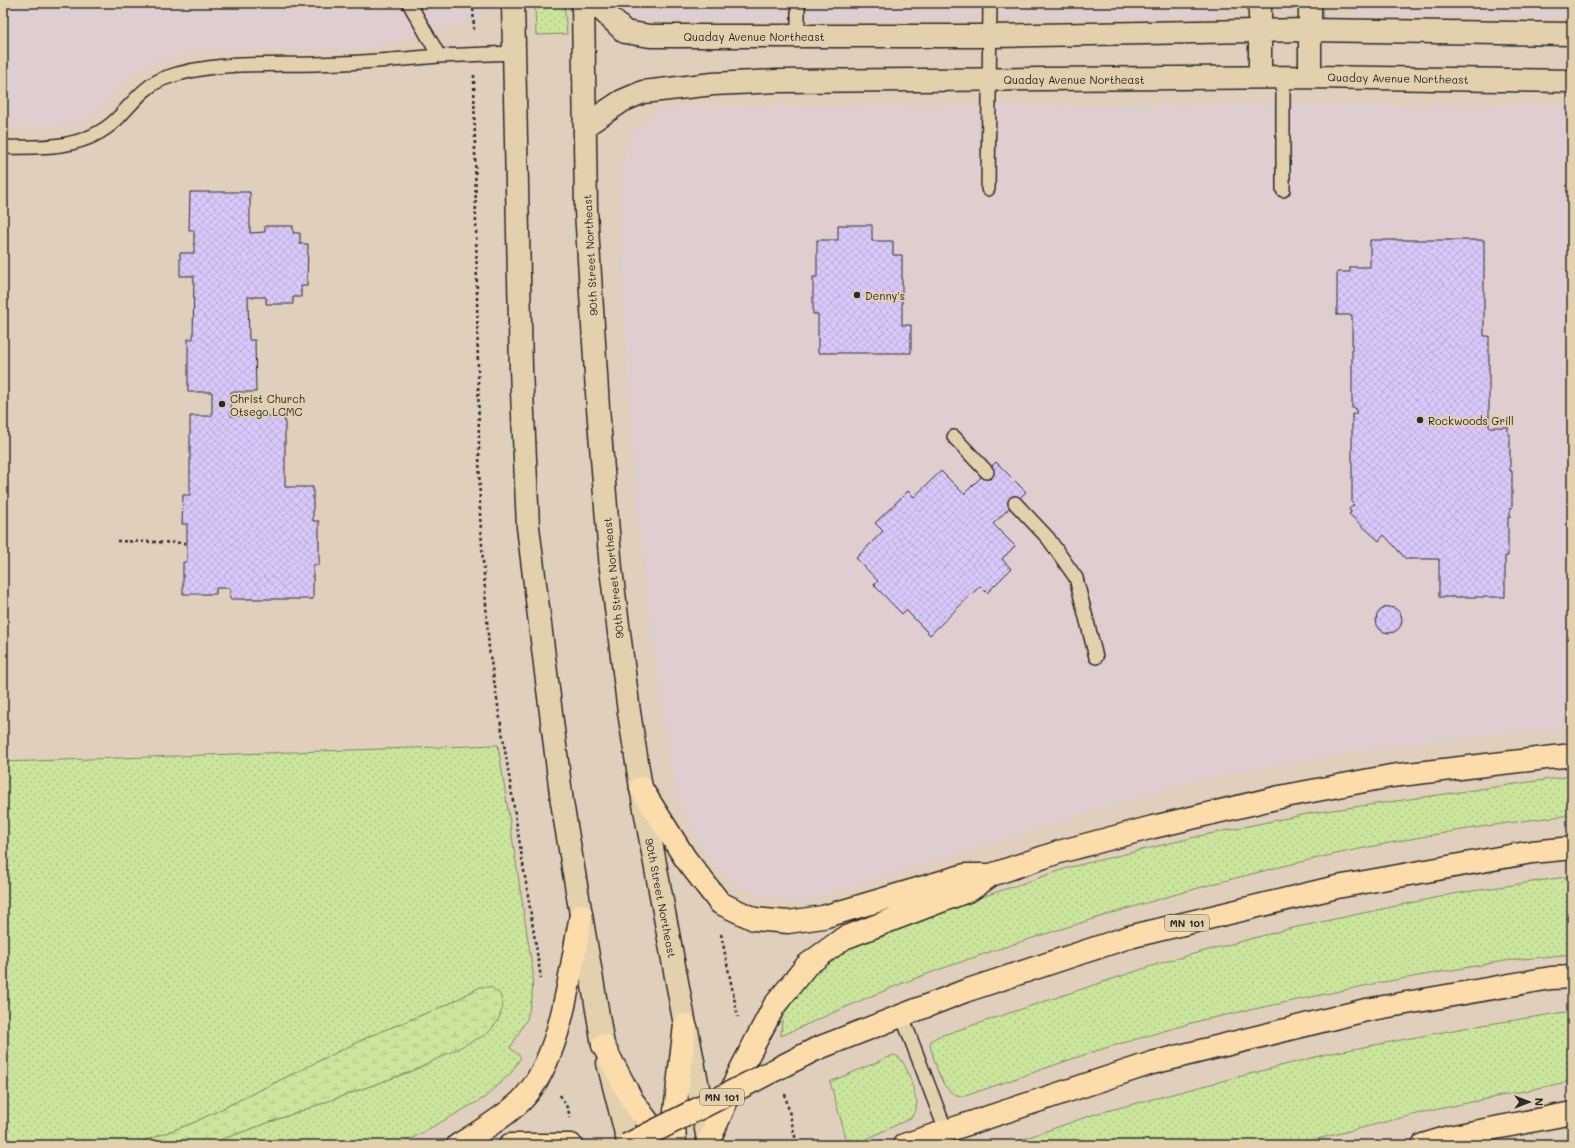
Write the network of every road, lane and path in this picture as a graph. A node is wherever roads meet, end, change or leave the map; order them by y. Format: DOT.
graph roads {
  1 [pos="409,3"];
  2 [pos="473,3"];
  3 [pos="513,3"];
  4 [pos="584,3"];
  5 [pos="595,3"];
  6 [pos="798,3"];
  7 [pos="990,3"];
  8 [pos="1260,3"];
  9 [pos="1310,3"];
  10 [pos="1310,30"];
  11 [pos="1260,31"];
  12 [pos="1572,34"];
  13 [pos="798,36"];
  14 [pos="990,36"];
  15 [pos="514,53"];
  16 [pos="439,56"];
  17 [pos="474,56"];
  18 [pos="1260,77"];
  19 [pos="1283,77"];
  20 [pos="1310,77"];
  21 [pos="990,79"];
  22 [pos="1572,81"];
  23 [pos="586,125"];
  24 [pos="3,147"];
  25 [pos="988,189"];
  26 [pos="1283,190"];
  27 [pos="954,437"];
  28 [pos="986,472"];
  29 [pos="1015,503"];
  30 [pos="117,541"];
  31 [pos="187,543"];
  32 [pos="1096,657"];
  33 [pos="1572,755"];
  34 [pos="641,788"];
  35 [pos="1572,848"];
  36 [pos="990,875"];
  37 [pos="581,915"];
  38 [pos="720,927"];
  39 [pos="1572,977"];
  40 [pos="542,980"];
  41 [pos="902,1016"];
  42 [pos="738,1020"];
  43 [pos="685,1024"];
  44 [pos="603,1044"];
  45 [pos="783,1086"];
  46 [pos="559,1093"];
  47 [pos="1572,1113"];
  48 [pos="570,1122"];
  49 [pos="946,1131"];
  50 [pos="708,1144"];
  51 [pos="458,1145"];
  52 [pos="510,1145"];
  53 [pos="571,1145"];
  54 [pos="628,1145"];
  55 [pos="665,1145"];
  56 [pos="675,1145"];
  57 [pos="797,1145"];
  58 [pos="904,1145"];
  59 [pos="1423,1145"];
  1 -- 16 [label="lane"];
  2 -- 17 [label="path"];
  3 -- 15 [label="street"];
  4 -- 23 [label="street, 90th Street Northeast"];
  5 -- 13 [label="street, Quaday Avenue Northeast"];
  6 -- 13 [label="lane"];
  7 -- 14 [label="lane"];
  8 -- 11 [label="street"];
  9 -- 10 [label="street"];
  10 -- 11 [label="street, Quaday Avenue Northeast"];
  10 -- 12 [label="street, Quaday Avenue Northeast"];
  10 -- 20 [label="street"];
  11 -- 14 [label="street, Quaday Avenue Northeast"];
  11 -- 18 [label="street"];
  13 -- 14 [label="street, Quaday Avenue Northeast"];
  14 -- 21 [label="lane"];
  15 -- 17 [label="lane"];
  15 -- 37 [label="street"];
  16 -- 17 [label="lane"];
  16 -- 24 [label="lane"];
  17 -- 40 [label="path"];
  18 -- 19 [label="street, Quaday Avenue Northeast"];
  18 -- 21 [label="street, Quaday Avenue Northeast"];
  19 -- 20 [label="street, Quaday Avenue Northeast"];
  19 -- 26 [label="lane"];
  20 -- 22 [label="street, Quaday Avenue Northeast"];
  21 -- 23 [label="street, Quaday Avenue Northeast"];
  21 -- 25 [label="lane"];
  23 -- 34 [label="street, 90th Street Northeast"];
  27 -- 28 [label="lane"];
  29 -- 32 [label="lane"];
  30 -- 31 [label="path"];
  33 -- 36 [label="highway"];
  34 -- 36 [label="highway"];
  34 -- 43 [label="street, 90th Street Northeast"];
  35 -- 41 [label="highway, MN 101"];
  36 -- 50 [label="highway"];
  37 -- 44 [label="street"];
  37 -- 51 [label="highway"];
  38 -- 42 [label="path"];
  39 -- 49 [label="highway"];
  41 -- 49 [label="lane"];
  41 -- 54 [label="highway, MN 101, bridge"];
  43 -- 50 [label="street, 90th Street Northeast"];
  43 -- 56 [label="highway"];
  44 -- 54 [label="street"];
  44 -- 55 [label="highway"];
  45 -- 57 [label="path"];
  46 -- 48 [label="path"];
  47 -- 59 [label="highway"];
  49 -- 58 [label="highway"];
  52 -- 53 [label="highway"];
}
